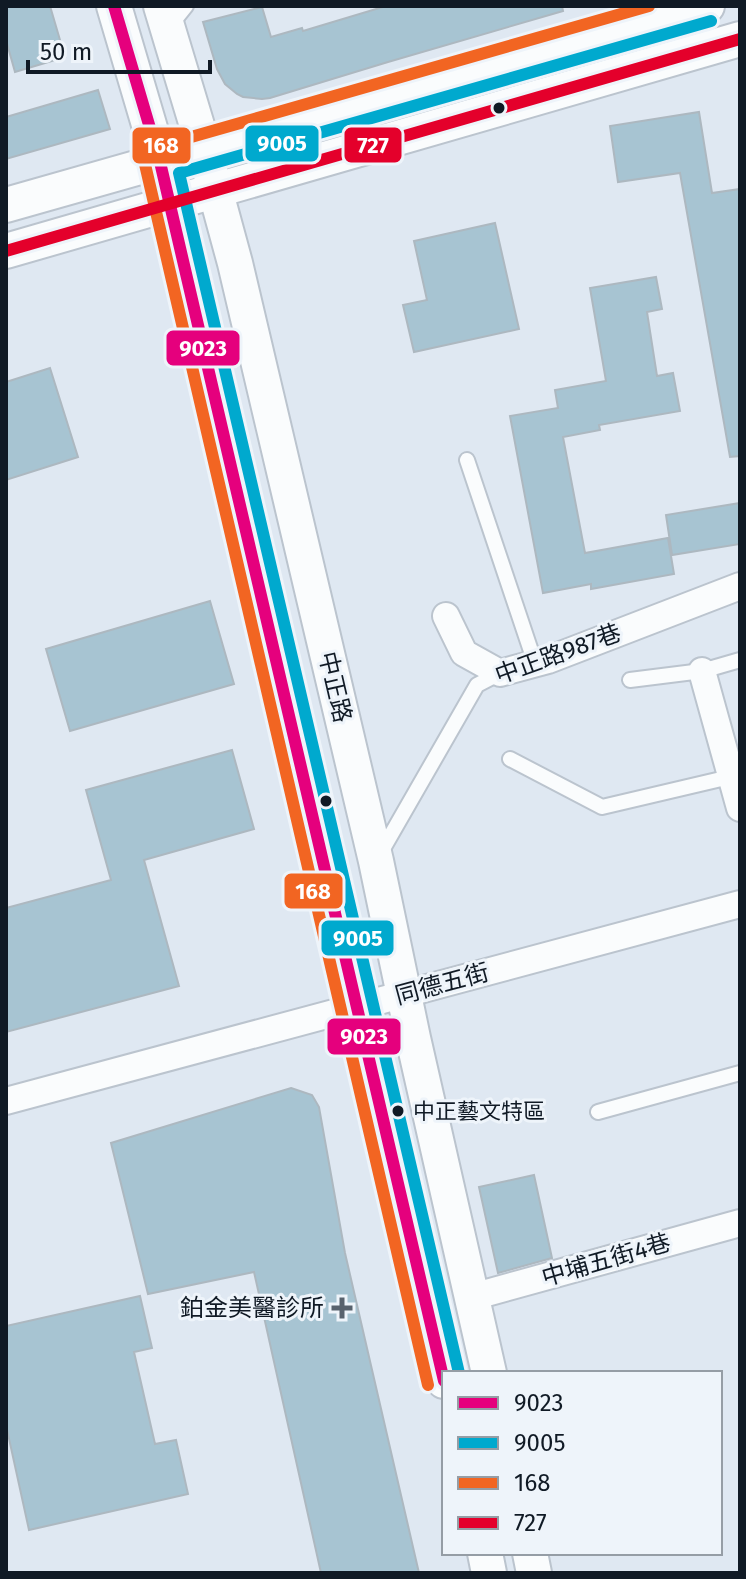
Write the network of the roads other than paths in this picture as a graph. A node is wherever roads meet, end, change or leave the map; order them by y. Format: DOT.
graph roads {
  1 [pos="114,6"];
  2 [pos="694,8"];
  3 [pos="172,14"];
  4 [pos="740,39"];
  5 [pos="204,149"];
  6 [pos="160,162"];
  7 [pos="215,191"];
  8 [pos="169,204"];
  9 [pos="6,205"];
  10 [pos="6,251"];
  11 [pos="467,460"];
  12 [pos="740,586"];
  13 [pos="446,616"];
  14 [pos="740,660"];
  15 [pos="535,663"];
  16 [pos="702,671"];
  17 [pos="500,673"];
  18 [pos="630,680"];
  19 [pos="510,759"];
  20 [pos="736,776"];
  21 [pos="740,808"];
  22 [pos="376,861"];
  23 [pos="740,904"];
  24 [pos="404,995"];
  25 [pos="356,1008"];
  26 [pos="740,1073"];
  27 [pos="6,1101"];
  28 [pos="598,1112"];
  29 [pos="740,1223"];
  30 [pos="472,1297"];
  31 [pos="489,1371"];
  32 [pos="442,1373"];
  1 -- 6 [label="street"];
  2 -- 5 [label="street"];
  3 -- 5 [label="street, 中正路"];
  4 -- 7 [label="street"];
  5 -- 6 [label="street"];
  5 -- 7 [label="street, 中正路"];
  6 -- 8 [label="street"];
  6 -- 9 [label="street"];
  7 -- 8 [label="street"];
  7 -- 22 [label="street, 中正路"];
  8 -- 10 [label="street"];
  8 -- 25 [label="street"];
  11 -- 15 [label="lane"];
  12 -- 15 [label="street, 中正路987巷"];
  13 -- 17 [label="street"];
  14 -- 16 [label="lane"];
  15 -- 17 [label="street, 中正路987巷"];
  16 -- 18 [label="lane"];
  16 -- 20 [label="street"];
  17 -- 22 [label="lane, 中正路987巷"];
  19 -- 20 [label="lane"];
  20 -- 21 [label="street"];
  22 -- 24 [label="street, 中正路"];
  23 -- 24 [label="street, 同德五街"];
  24 -- 25 [label="street, 同德五街"];
  24 -- 30 [label="street, 中正路"];
  25 -- 27 [label="street, 同德五街"];
  25 -- 32 [label="street"];
  26 -- 28 [label="lane"];
  29 -- 30 [label="street, 中埔五街4巷"];
  30 -- 31 [label="street, 中正路"];
}
